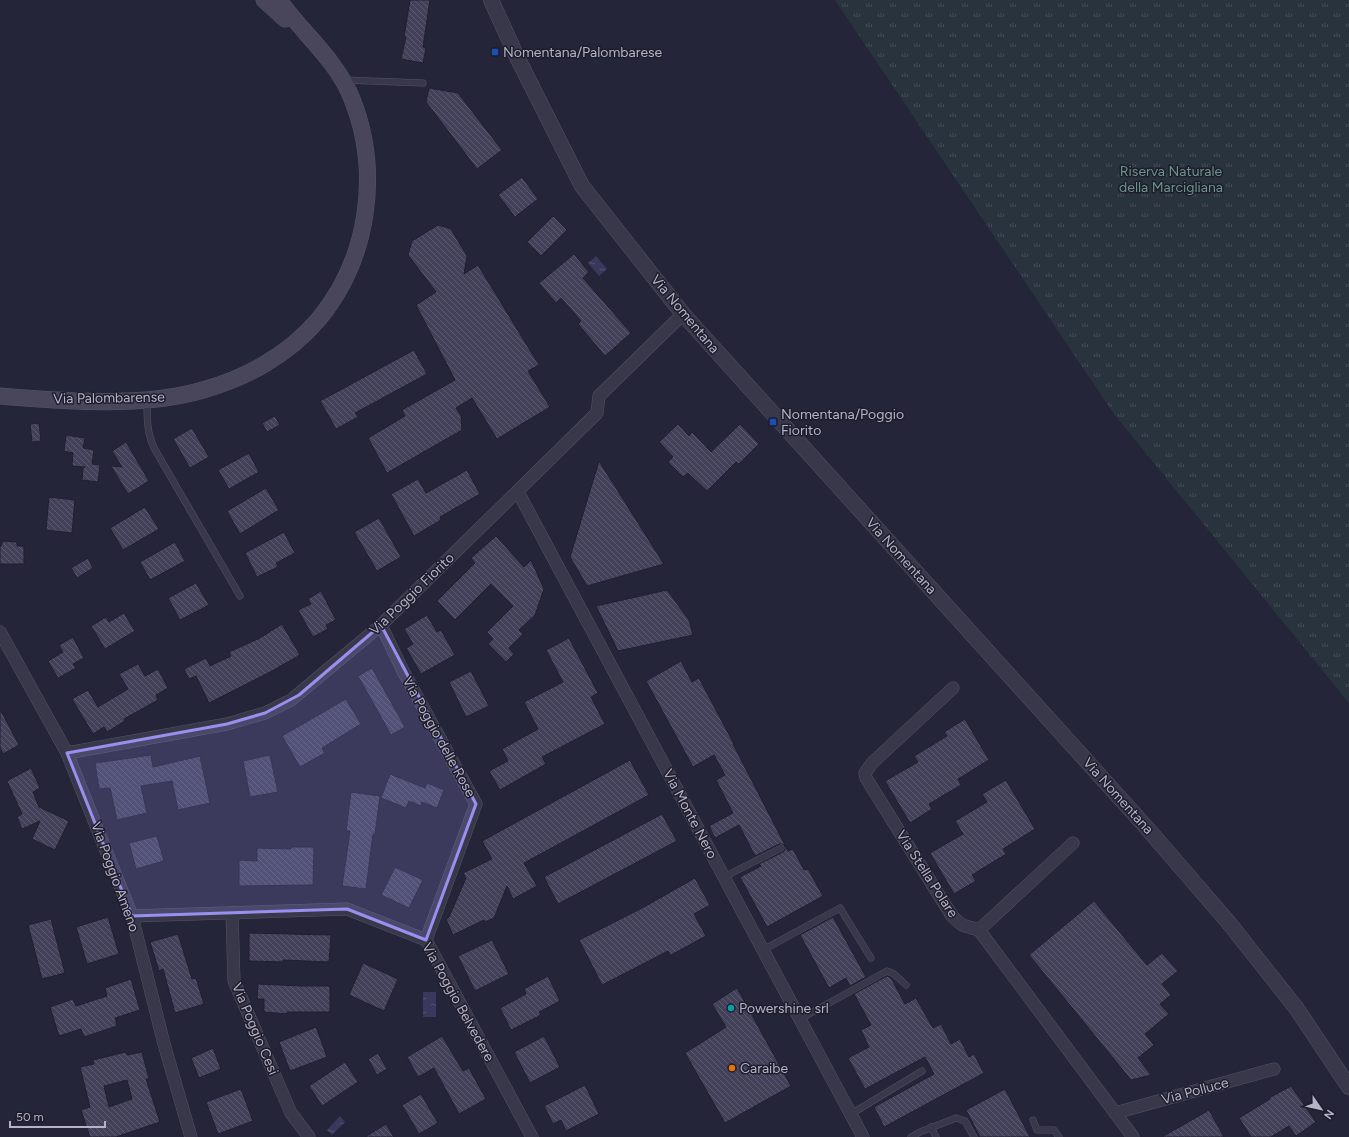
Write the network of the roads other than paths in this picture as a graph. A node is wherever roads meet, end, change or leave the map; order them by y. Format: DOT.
graph roads {
  1 [pos="264,0"];
  2 [pos="279,0"];
  3 [pos="289,0"];
  4 [pos="491,0"];
  5 [pos="497,0"];
  6 [pos="317,46"];
  7 [pos="517,57"];
  8 [pos="342,80"];
  9 [pos="423,83"];
  10 [pos="683,314"];
  11 [pos="0,396"];
  12 [pos="147,399"];
  13 [pos="518,492"];
  14 [pos="240,596"];
  15 [pos="381,626"];
  16 [pos="0,632"];
  17 [pos="953,688"];
  18 [pos="67,753"];
  19 [pos="1073,843"];
  20 [pos="781,848"];
  21 [pos="724,877"];
  22 [pos="232,913"];
  23 [pos="132,916"];
  24 [pos="979,930"];
  25 [pos="426,940"];
  26 [pos="763,950"];
  27 [pos="871,958"];
  28 [pos="906,986"];
  29 [pos="800,1019"];
  30 [pos="1274,1069"];
  31 [pos="922,1071"];
  32 [pos="1349,1087"];
  33 [pos="1115,1113"];
  34 [pos="851,1114"];
  35 [pos="1033,1120"];
  36 [pos="931,1127"];
  37 [pos="191,1137"];
  38 [pos="309,1137"];
  39 [pos="532,1137"];
  40 [pos="863,1137"];
  41 [pos="911,1137"];
  42 [pos="936,1137"];
  43 [pos="974,1137"];
  44 [pos="1059,1137"];
  45 [pos="1133,1137"];
  1 -- 6 [label="main road"];
  2 -- 6 [label="main road, Via Palombarense"];
  3 -- 6 [label="street"];
  4 -- 7 [label="street, Via Nomentana"];
  5 -- 7 [label="street"];
  6 -- 8 [label="main road, Via Palombarense"];
  7 -- 10 [label="street, Via Nomentana"];
  8 -- 9 [label="lane"];
  8 -- 12 [label="main road, Via Palombarense"];
  10 -- 13 [label="street, Via Poggio Fiorito"];
  10 -- 32 [label="street, Via Nomentana"];
  11 -- 12 [label="main road, Via Palombarense"];
  12 -- 14 [label="lane"];
  13 -- 15 [label="street, Via Poggio Fiorito"];
  13 -- 21 [label="street, Via Monte Nero"];
  15 -- 18 [label="street, Via Poggio Fiorito"];
  15 -- 25 [label="street, Via Poggio delle Rose"];
  16 -- 18 [label="street, Via Poggio Ameno"];
  17 -- 24 [label="street, Via Stella Polare"];
  18 -- 23 [label="street, Via Poggio Ameno"];
  19 -- 24 [label="street"];
  20 -- 21 [label="lane"];
  21 -- 26 [label="street, Via Monte Nero"];
  22 -- 23 [label="street, Via Poggio Belvedere"];
  22 -- 25 [label="street, Via Poggio Belvedere"];
  22 -- 38 [label="street, Via Poggio Cesi"];
  23 -- 37 [label="street, Via Poggio Ameno"];
  24 -- 33 [label="street"];
  25 -- 39 [label="street, Via Poggio Belvedere"];
  26 -- 27 [label="lane"];
  26 -- 29 [label="street, Via Monte Nero"];
  28 -- 29 [label="lane"];
  29 -- 34 [label="street, Via Monte Nero"];
  30 -- 33 [label="street, Via Polluce"];
  31 -- 34 [label="lane"];
  33 -- 45 [label="street"];
  34 -- 40 [label="street, Via Monte Nero"];
  35 -- 44 [label="lane"];
  36 -- 41 [label="lane"];
  36 -- 42 [label="lane"];
  36 -- 43 [label="lane"];
}
